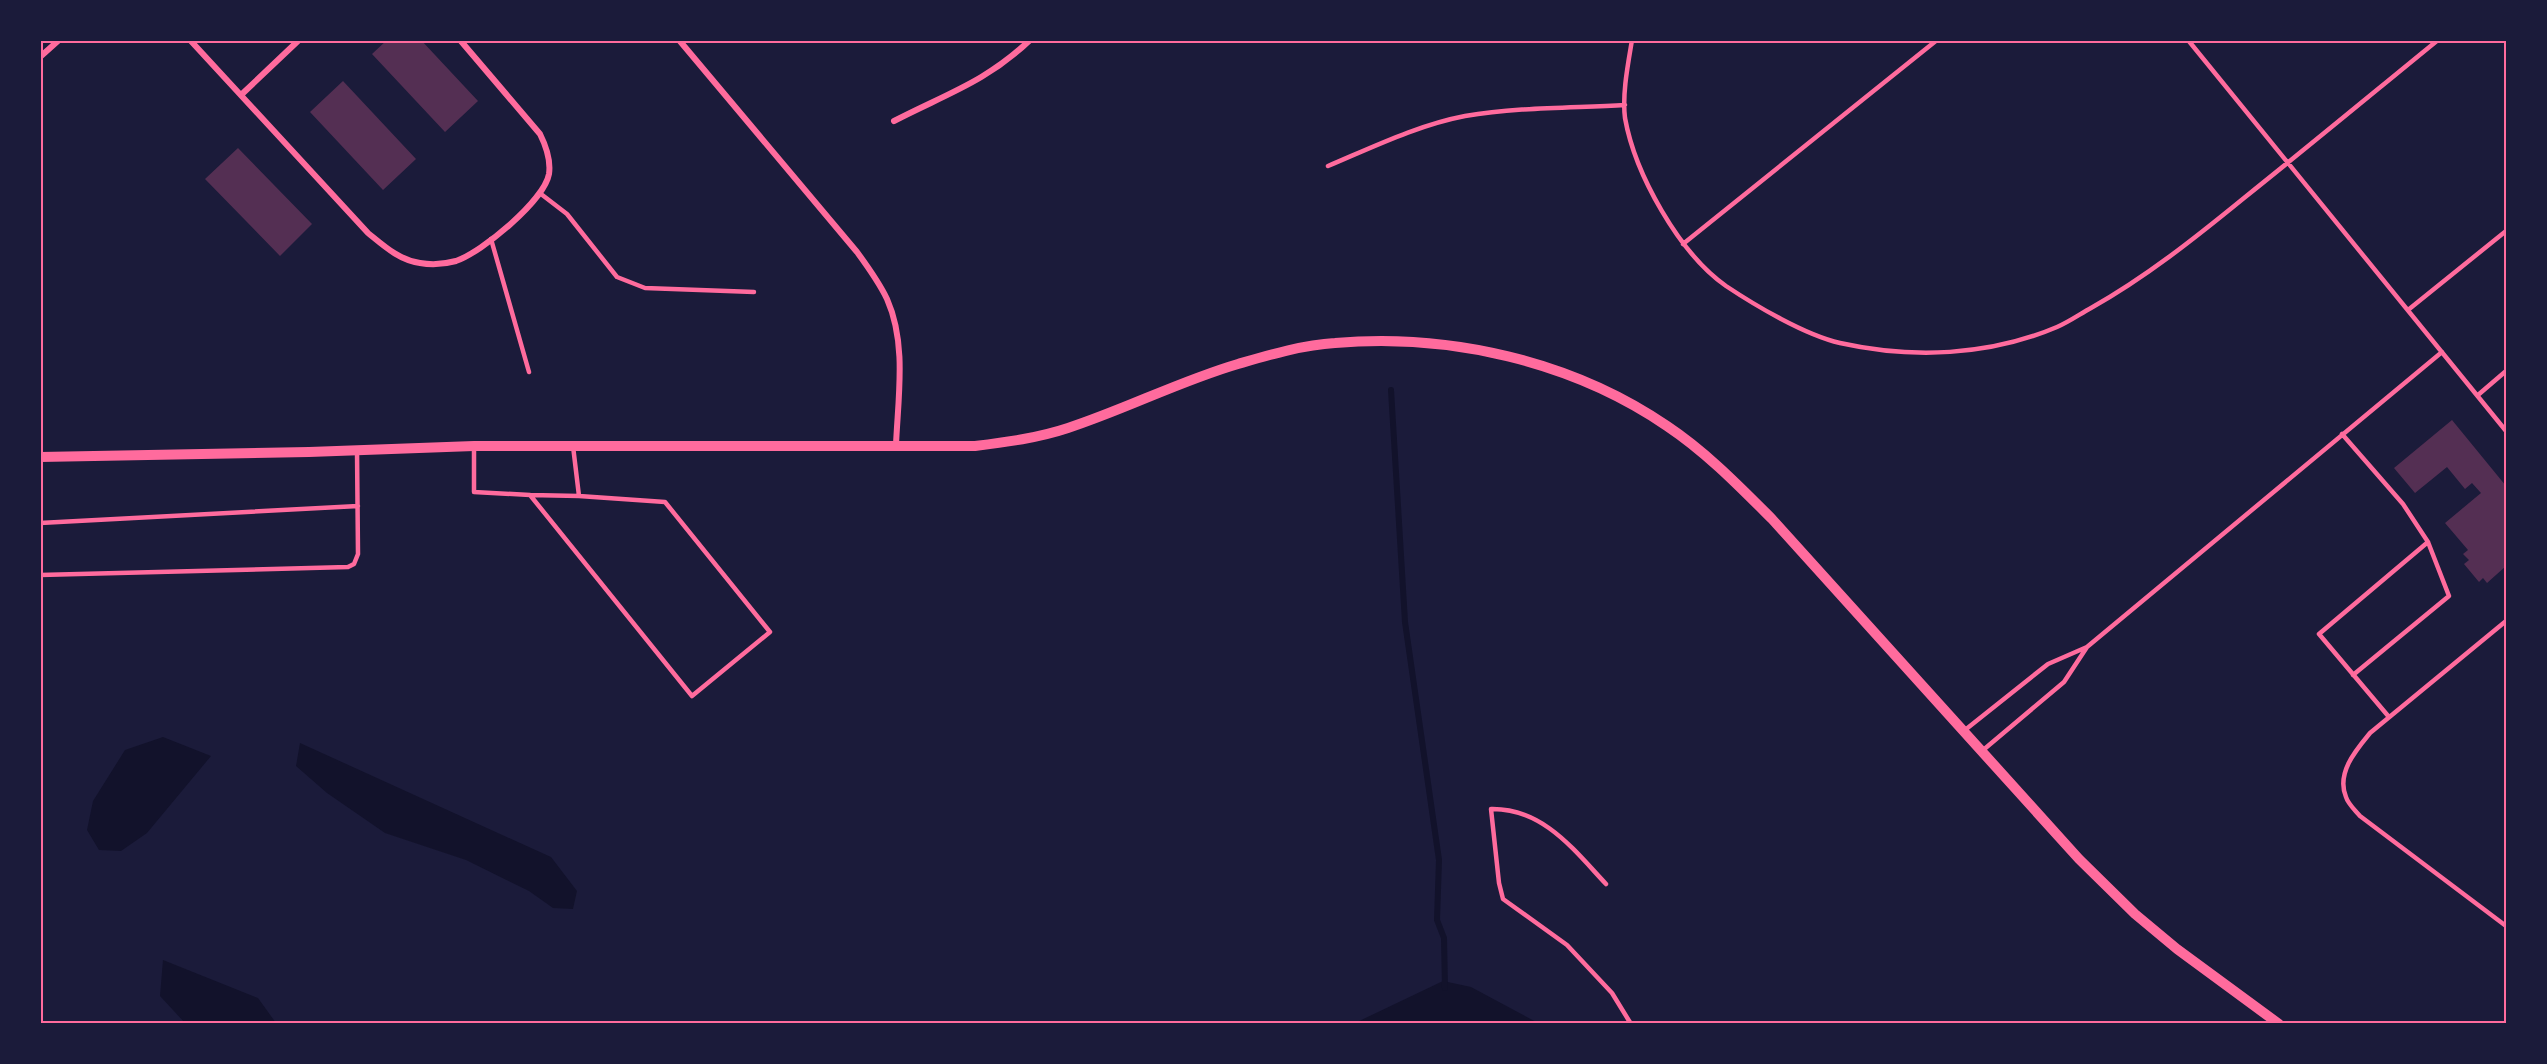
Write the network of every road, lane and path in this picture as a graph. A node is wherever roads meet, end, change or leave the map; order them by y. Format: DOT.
graph roads {
  1 [pos="59,40"];
  2 [pos="190,40"];
  3 [pos="299,40"];
  4 [pos="460,40"];
  5 [pos="679,40"];
  6 [pos="1030,40"];
  7 [pos="1632,40"];
  8 [pos="1937,40"];
  9 [pos="2188,40"];
  10 [pos="2438,40"];
  11 [pos="40,57"];
  12 [pos="241,95"];
  13 [pos="1625,105"];
  14 [pos="894,121"];
  15 [pos="2288,163"];
  16 [pos="1328,166"];
  17 [pos="541,194"];
  18 [pos="2506,231"];
  19 [pos="491,239"];
  20 [pos="1683,244"];
  21 [pos="754,291"];
  22 [pos="2408,310"];
  23 [pos="2442,352"];
  24 [pos="2506,371"];
  25 [pos="530,372"];
  26 [pos="2478,395"];
  27 [pos="2506,431"];
  28 [pos="2342,434"];
  29 [pos="896,445"];
  30 [pos="474,446"];
  31 [pos="573,446"];
  32 [pos="357,450"];
  33 [pos="40,458"];
  34 [pos="530,495"];
  35 [pos="579,496"];
  36 [pos="358,506"];
  37 [pos="40,523"];
  38 [pos="2428,542"];
  39 [pos="40,575"];
  40 [pos="2506,621"];
  41 [pos="2087,647"];
  42 [pos="2353,675"];
  43 [pos="2389,717"];
  44 [pos="1965,730"];
  45 [pos="1982,751"];
  46 [pos="1606,884"];
  47 [pos="2506,926"];
  48 [pos="1631,1023"];
  49 [pos="2279,1023"];
  1 -- 11 [label="street"];
  2 -- 12 [label="street"];
  3 -- 12 [label="street"];
  4 -- 17 [label="street"];
  5 -- 29 [label="street"];
  6 -- 14 [label="street"];
  7 -- 13 [label="lane"];
  8 -- 20 [label="lane"];
  9 -- 15 [label="lane"];
  10 -- 15 [label="lane"];
  12 -- 19 [label="street"];
  13 -- 16 [label="lane"];
  13 -- 20 [label="lane"];
  15 -- 20 [label="lane"];
  15 -- 22 [label="lane"];
  17 -- 19 [label="street"];
  17 -- 21 [label="lane"];
  18 -- 22 [label="lane"];
  19 -- 25 [label="lane"];
  22 -- 23 [label="lane"];
  23 -- 26 [label="lane"];
  23 -- 28 [label="lane"];
  24 -- 26 [label="lane"];
  26 -- 27 [label="lane"];
  28 -- 38 [label="lane"];
  28 -- 41 [label="lane"];
  29 -- 31 [label="street"];
  29 -- 44 [label="street"];
  30 -- 31 [label="street"];
  30 -- 32 [label="street"];
  30 -- 34 [label="lane"];
  31 -- 35 [label="lane"];
  32 -- 33 [label="street"];
  32 -- 36 [label="lane"];
  34 -- 35 [label="lane"];
  34 -- 35 [label="lane"];
  36 -- 37 [label="lane"];
  36 -- 39 [label="lane"];
  38 -- 42 [label="lane"];
  38 -- 42 [label="lane"];
  40 -- 43 [label="lane"];
  41 -- 44 [label="lane"];
  41 -- 45 [label="lane"];
  42 -- 43 [label="lane"];
  43 -- 47 [label="lane"];
  44 -- 45 [label="street"];
  45 -- 49 [label="street"];
  46 -- 48 [label="lane"];
}
